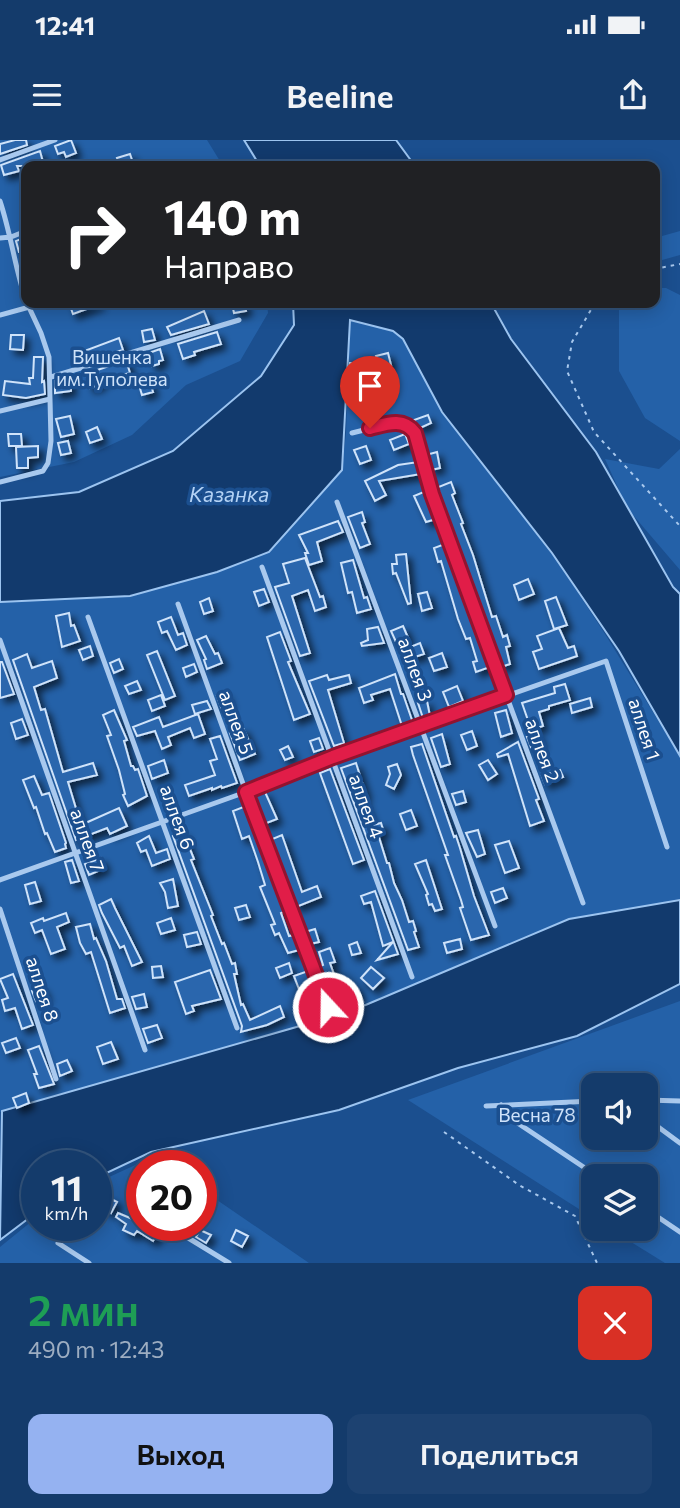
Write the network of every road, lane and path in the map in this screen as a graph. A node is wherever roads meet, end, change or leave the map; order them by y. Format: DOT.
graph roads {
  1 [pos="55,140"];
  2 [pos="0,160"];
  3 [pos="0,203"];
  4 [pos="21,233"];
  5 [pos="11,237"];
  6 [pos="0,239"];
  7 [pos="680,264"];
  8 [pos="660,268"];
  9 [pos="21,285"];
  10 [pos="21,306"];
  11 [pos="29,308"];
  12 [pos="592,308"];
  13 [pos="0,315"];
  14 [pos="239,320"];
  15 [pos="51,377"];
  16 [pos="50,399"];
  17 [pos="0,411"];
  18 [pos="352,433"];
  19 [pos="0,482"];
  20 [pos="337,502"];
  21 [pos="680,526"];
  22 [pos="262,567"];
  23 [pos="178,604"];
  24 [pos="88,617"];
  25 [pos="0,640"];
  26 [pos="506,695"];
  27 [pos="420,726"];
  28 [pos="333,757"];
  29 [pos="246,792"];
  30 [pos="163,822"];
  31 [pos="667,847"];
  32 [pos="76,852"];
  33 [pos="0,880"];
  34 [pos="583,903"];
  35 [pos="0,909"];
  36 [pos="495,926"];
  37 [pos="412,977"];
  38 [pos="328,1007"];
  39 [pos="237,1028"];
  40 [pos="145,1050"];
  41 [pos="56,1079"];
  42 [pos="658,1100"];
  43 [pos="680,1101"];
  44 [pos="581,1102"];
  45 [pos="501,1105"];
  46 [pos="486,1106"];
  47 [pos="658,1127"];
  48 [pos="444,1132"];
  49 [pos="680,1143"];
  50 [pos="581,1165"];
  51 [pos="658,1217"];
  52 [pos="680,1232"];
  53 [pos="193,1241"];
  54 [pos="58,1243"];
  55 [pos="89,1263"];
  56 [pos="229,1263"];
  57 [pos="597,1263"];
  1 -- 2 [label="lane"];
  3 -- 5 [label="lane"];
  4 -- 5 [label="lane"];
  5 -- 6 [label="lane"];
  5 -- 9 [label="lane"];
  7 -- 8 [label="path"];
  10 -- 13 [label="lane"];
  11 -- 15 [label="lane"];
  12 -- 21 [label="path"];
  14 -- 15 [label="lane"];
  15 -- 16 [label="lane"];
  16 -- 17 [label="lane"];
  16 -- 19 [label="lane"];
  18 -- 26 [label="lane, аллея 2"];
  20 -- 27 [label="lane, аллея 3"];
  22 -- 28 [label="lane, аллея 4"];
  23 -- 29 [label="lane, аллея 5"];
  24 -- 30 [label="lane, аллея 6"];
  25 -- 32 [label="lane, аллея 7"];
  26 -- 27 [label="lane"];
  26 -- 31 [label="lane, аллея 1"];
  26 -- 34 [label="lane, аллея 2"];
  27 -- 28 [label="lane"];
  27 -- 36 [label="lane, аллея 3"];
  28 -- 29 [label="lane"];
  28 -- 37 [label="lane, аллея 4"];
  29 -- 30 [label="lane"];
  29 -- 38 [label="lane, аллея 5"];
  30 -- 32 [label="lane"];
  30 -- 39 [label="lane, аллея 6"];
  32 -- 33 [label="lane"];
  32 -- 40 [label="lane, аллея 7"];
  35 -- 41 [label="lane, аллея 8"];
  42 -- 43 [label="lane"];
  44 -- 45 [label="lane"];
  45 -- 46 [label="lane"];
  45 -- 50 [label="lane"];
  47 -- 49 [label="lane"];
  48 -- 57 [label="path"];
  51 -- 52 [label="lane"];
  53 -- 56 [label="lane"];
  54 -- 55 [label="lane"];
}
